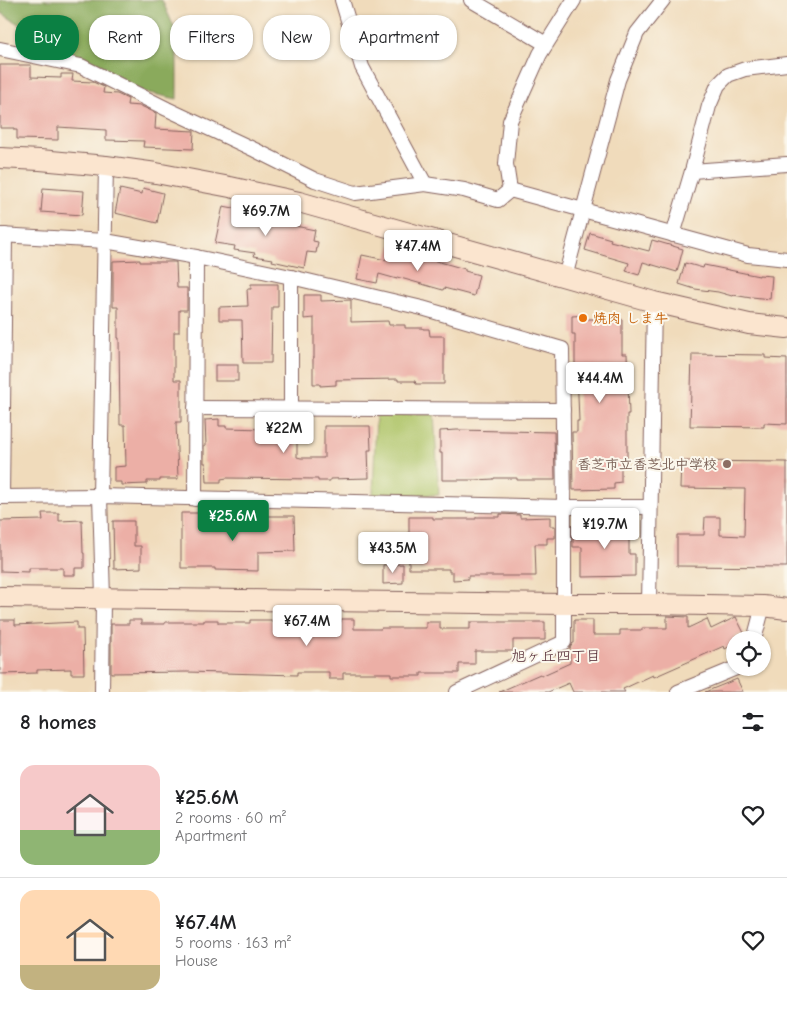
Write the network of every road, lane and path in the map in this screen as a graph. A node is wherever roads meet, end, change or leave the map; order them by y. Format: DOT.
graph roads {
  1 [pos="342,0"];
  2 [pos="471,0"];
  3 [pos="574,0"];
  4 [pos="663,0"];
  5 [pos="546,44"];
  6 [pos="0,49"];
  7 [pos="787,64"];
  8 [pos="0,158"];
  9 [pos="787,164"];
  10 [pos="106,166"];
  11 [pos="692,172"];
  12 [pos="425,184"];
  13 [pos="510,190"];
  14 [pos="582,210"];
  15 [pos="2,235"];
  16 [pos="673,235"];
  17 [pos="105,241"];
  18 [pos="196,257"];
  19 [pos="787,259"];
  20 [pos="291,277"];
  21 [pos="565,277"];
  22 [pos="654,302"];
  23 [pos="2,318"];
  24 [pos="787,328"];
  25 [pos="1,408"];
  26 [pos="196,408"];
  27 [pos="291,408"];
  28 [pos="563,410"];
  29 [pos="100,496"];
  30 [pos="1,497"];
  31 [pos="195,498"];
  32 [pos="564,507"];
  33 [pos="650,507"];
  34 [pos="0,597"];
  35 [pos="103,598"];
  36 [pos="563,604"];
  37 [pos="649,604"];
  38 [pos="763,606"];
  39 [pos="787,609"];
  40 [pos="756,631"];
  41 [pos="726,672"];
  42 [pos="102,692"];
  43 [pos="457,692"];
  44 [pos="678,692"];
  1 -- 12 [label="street"];
  2 -- 5 [label="street"];
  3 -- 5 [label="street"];
  4 -- 14 [label="street"];
  5 -- 13 [label="street"];
  6 -- 12 [label="street"];
  7 -- 11 [label="street"];
  8 -- 10 [label="street"];
  9 -- 11 [label="street"];
  10 -- 17 [label="street"];
  10 -- 21 [label="street"];
  11 -- 16 [label="street"];
  12 -- 13 [label="street"];
  13 -- 14 [label="street"];
  14 -- 16 [label="street"];
  14 -- 21 [label="street"];
  15 -- 17 [label="street"];
  15 -- 23 [label="street"];
  16 -- 19 [label="street"];
  17 -- 18 [label="street"];
  17 -- 29 [label="street"];
  18 -- 20 [label="street"];
  18 -- 26 [label="street"];
  20 -- 27 [label="street"];
  20 -- 28 [label="street"];
  21 -- 22 [label="street"];
  22 -- 24 [label="street"];
  22 -- 33 [label="street"];
  23 -- 25 [label="street"];
  25 -- 30 [label="street"];
  26 -- 27 [label="street"];
  26 -- 31 [label="street"];
  27 -- 28 [label="street"];
  28 -- 32 [label="street"];
  29 -- 30 [label="street"];
  29 -- 31 [label="street"];
  29 -- 35 [label="street"];
  31 -- 32 [label="street"];
  32 -- 33 [label="street"];
  32 -- 36 [label="street"];
  33 -- 37 [label="street"];
  34 -- 35 [label="street"];
  35 -- 36 [label="street"];
  35 -- 42 [label="street"];
  36 -- 37 [label="street"];
  36 -- 43 [label="street"];
  37 -- 38 [label="street"];
  38 -- 39 [label="street"];
  38 -- 40 [label="street"];
  41 -- 44 [label="street"];
}
